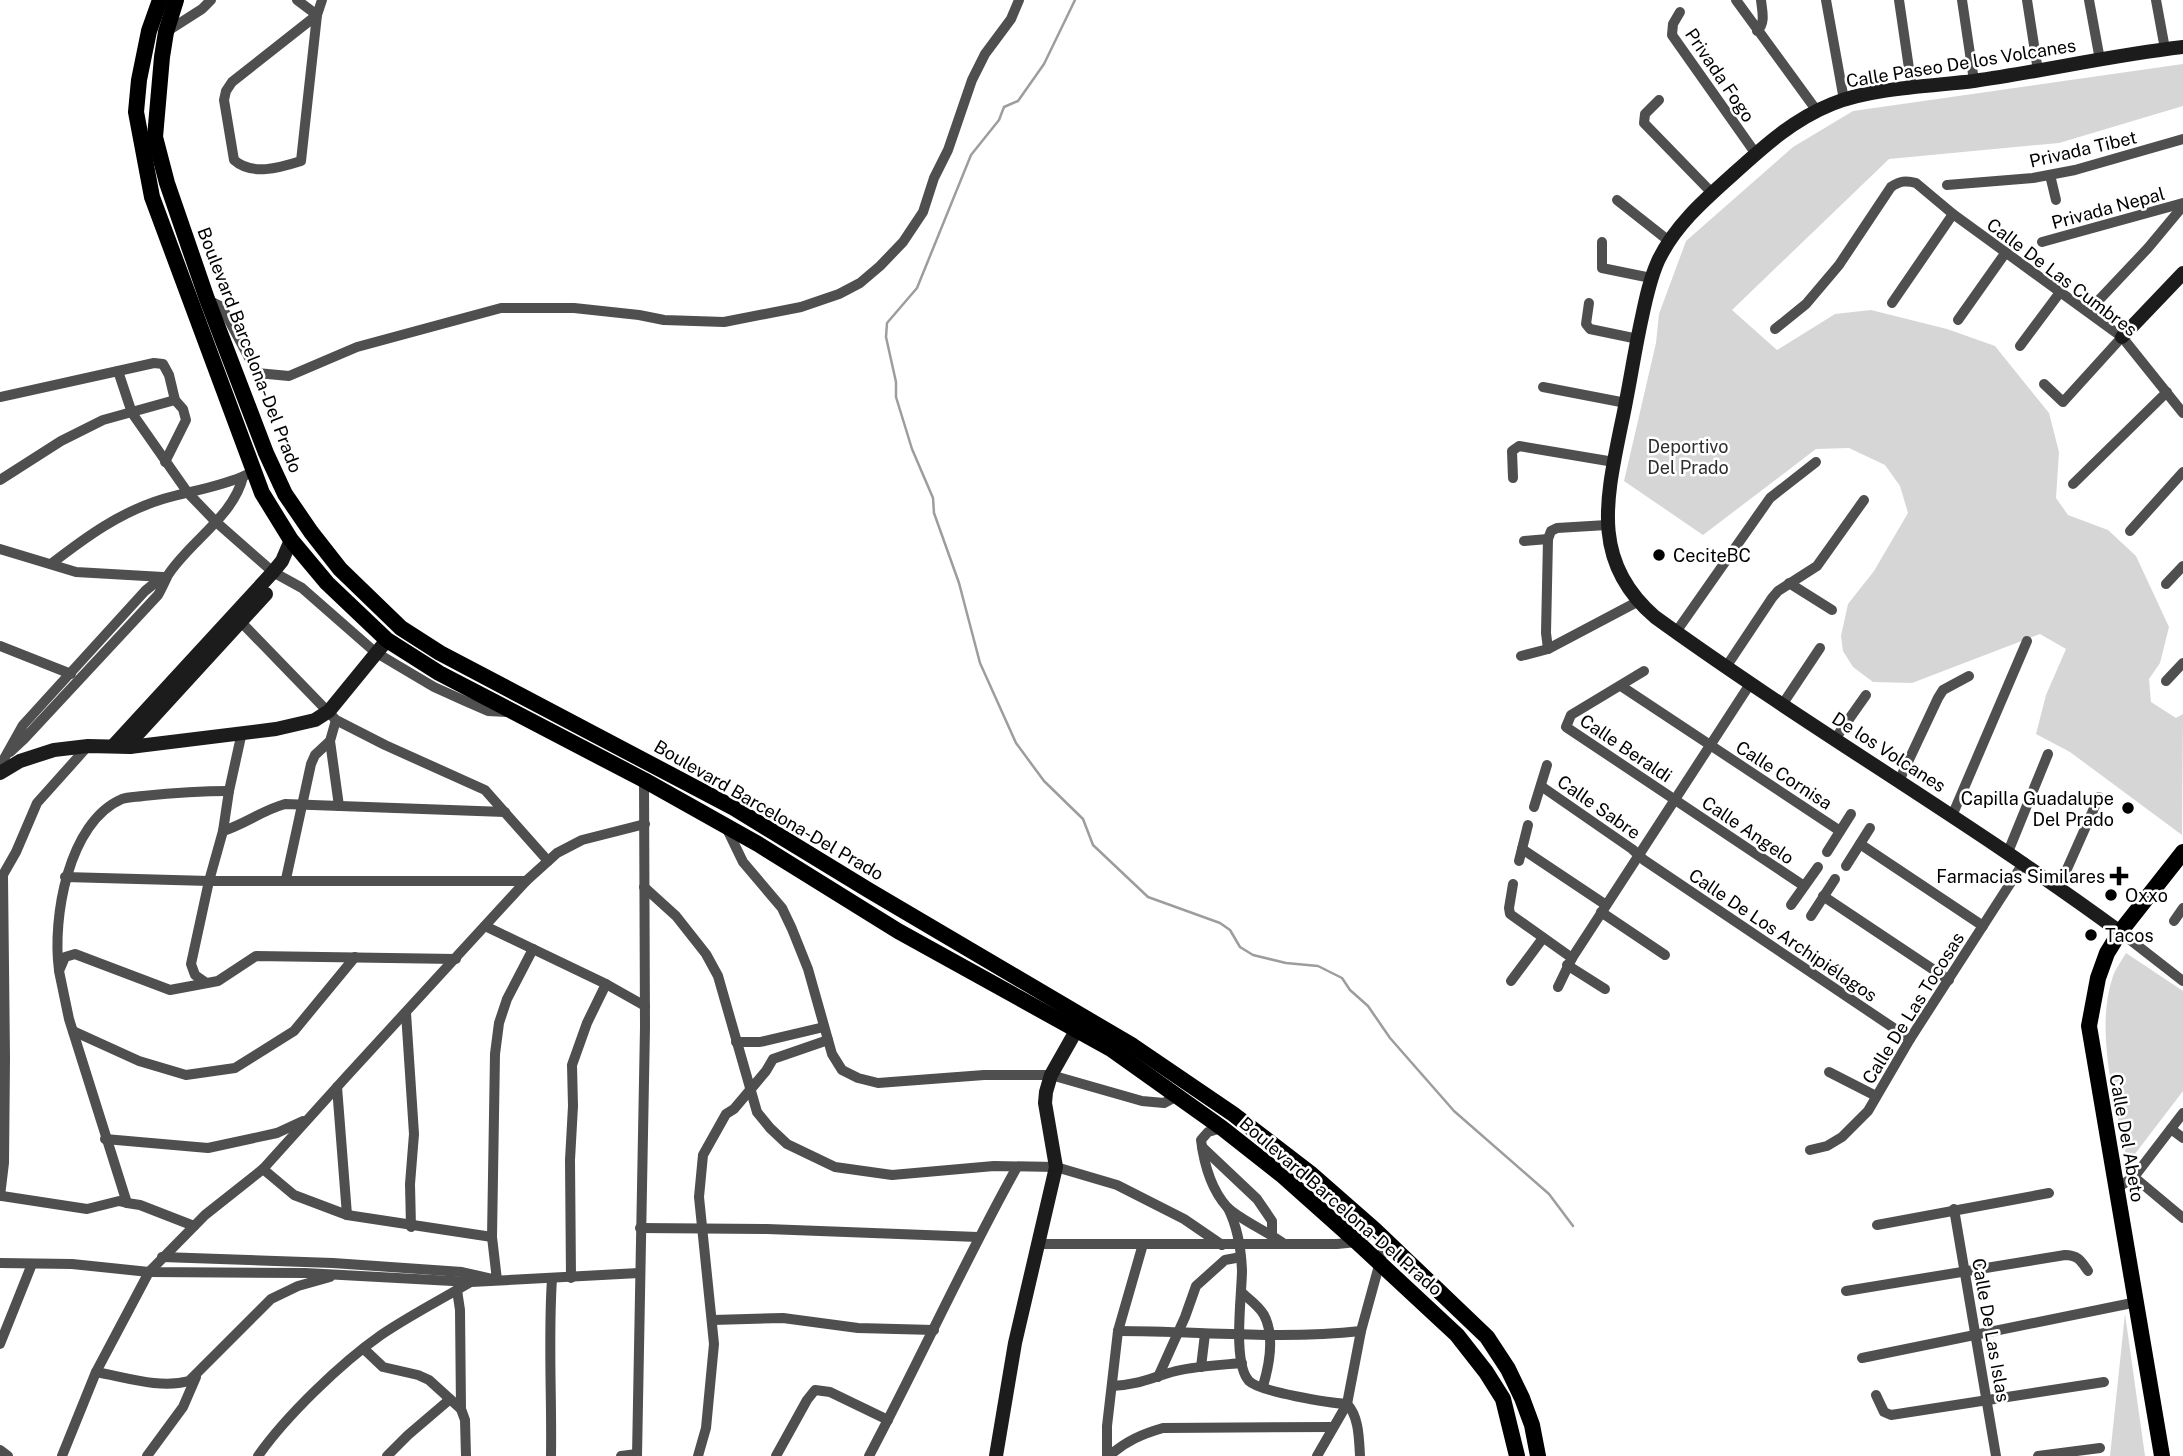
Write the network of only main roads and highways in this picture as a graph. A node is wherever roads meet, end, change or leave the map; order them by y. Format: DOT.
graph roads {
  1 [pos="160,0"];
  2 [pos="176,0"];
  3 [pos="2183,852"];
  4 [pos="1080,1023"];
  5 [pos="1517,1456"];
  6 [pos="1538,1456"];
  7 [pos="2162,1456"];
  1 -- 4 [label="main road, Boulevard Barcelona-Del Prado"];
  2 -- 4 [label="main road, Boulevard Barcelona-Del Prado"];
  3 -- 7 [label="main road, Calle Del Abeto"];
  4 -- 5 [label="main road, Boulevard Barcelona-Del Prado"];
  4 -- 6 [label="main road, Boulevard Barcelona-Del Prado"];
}
